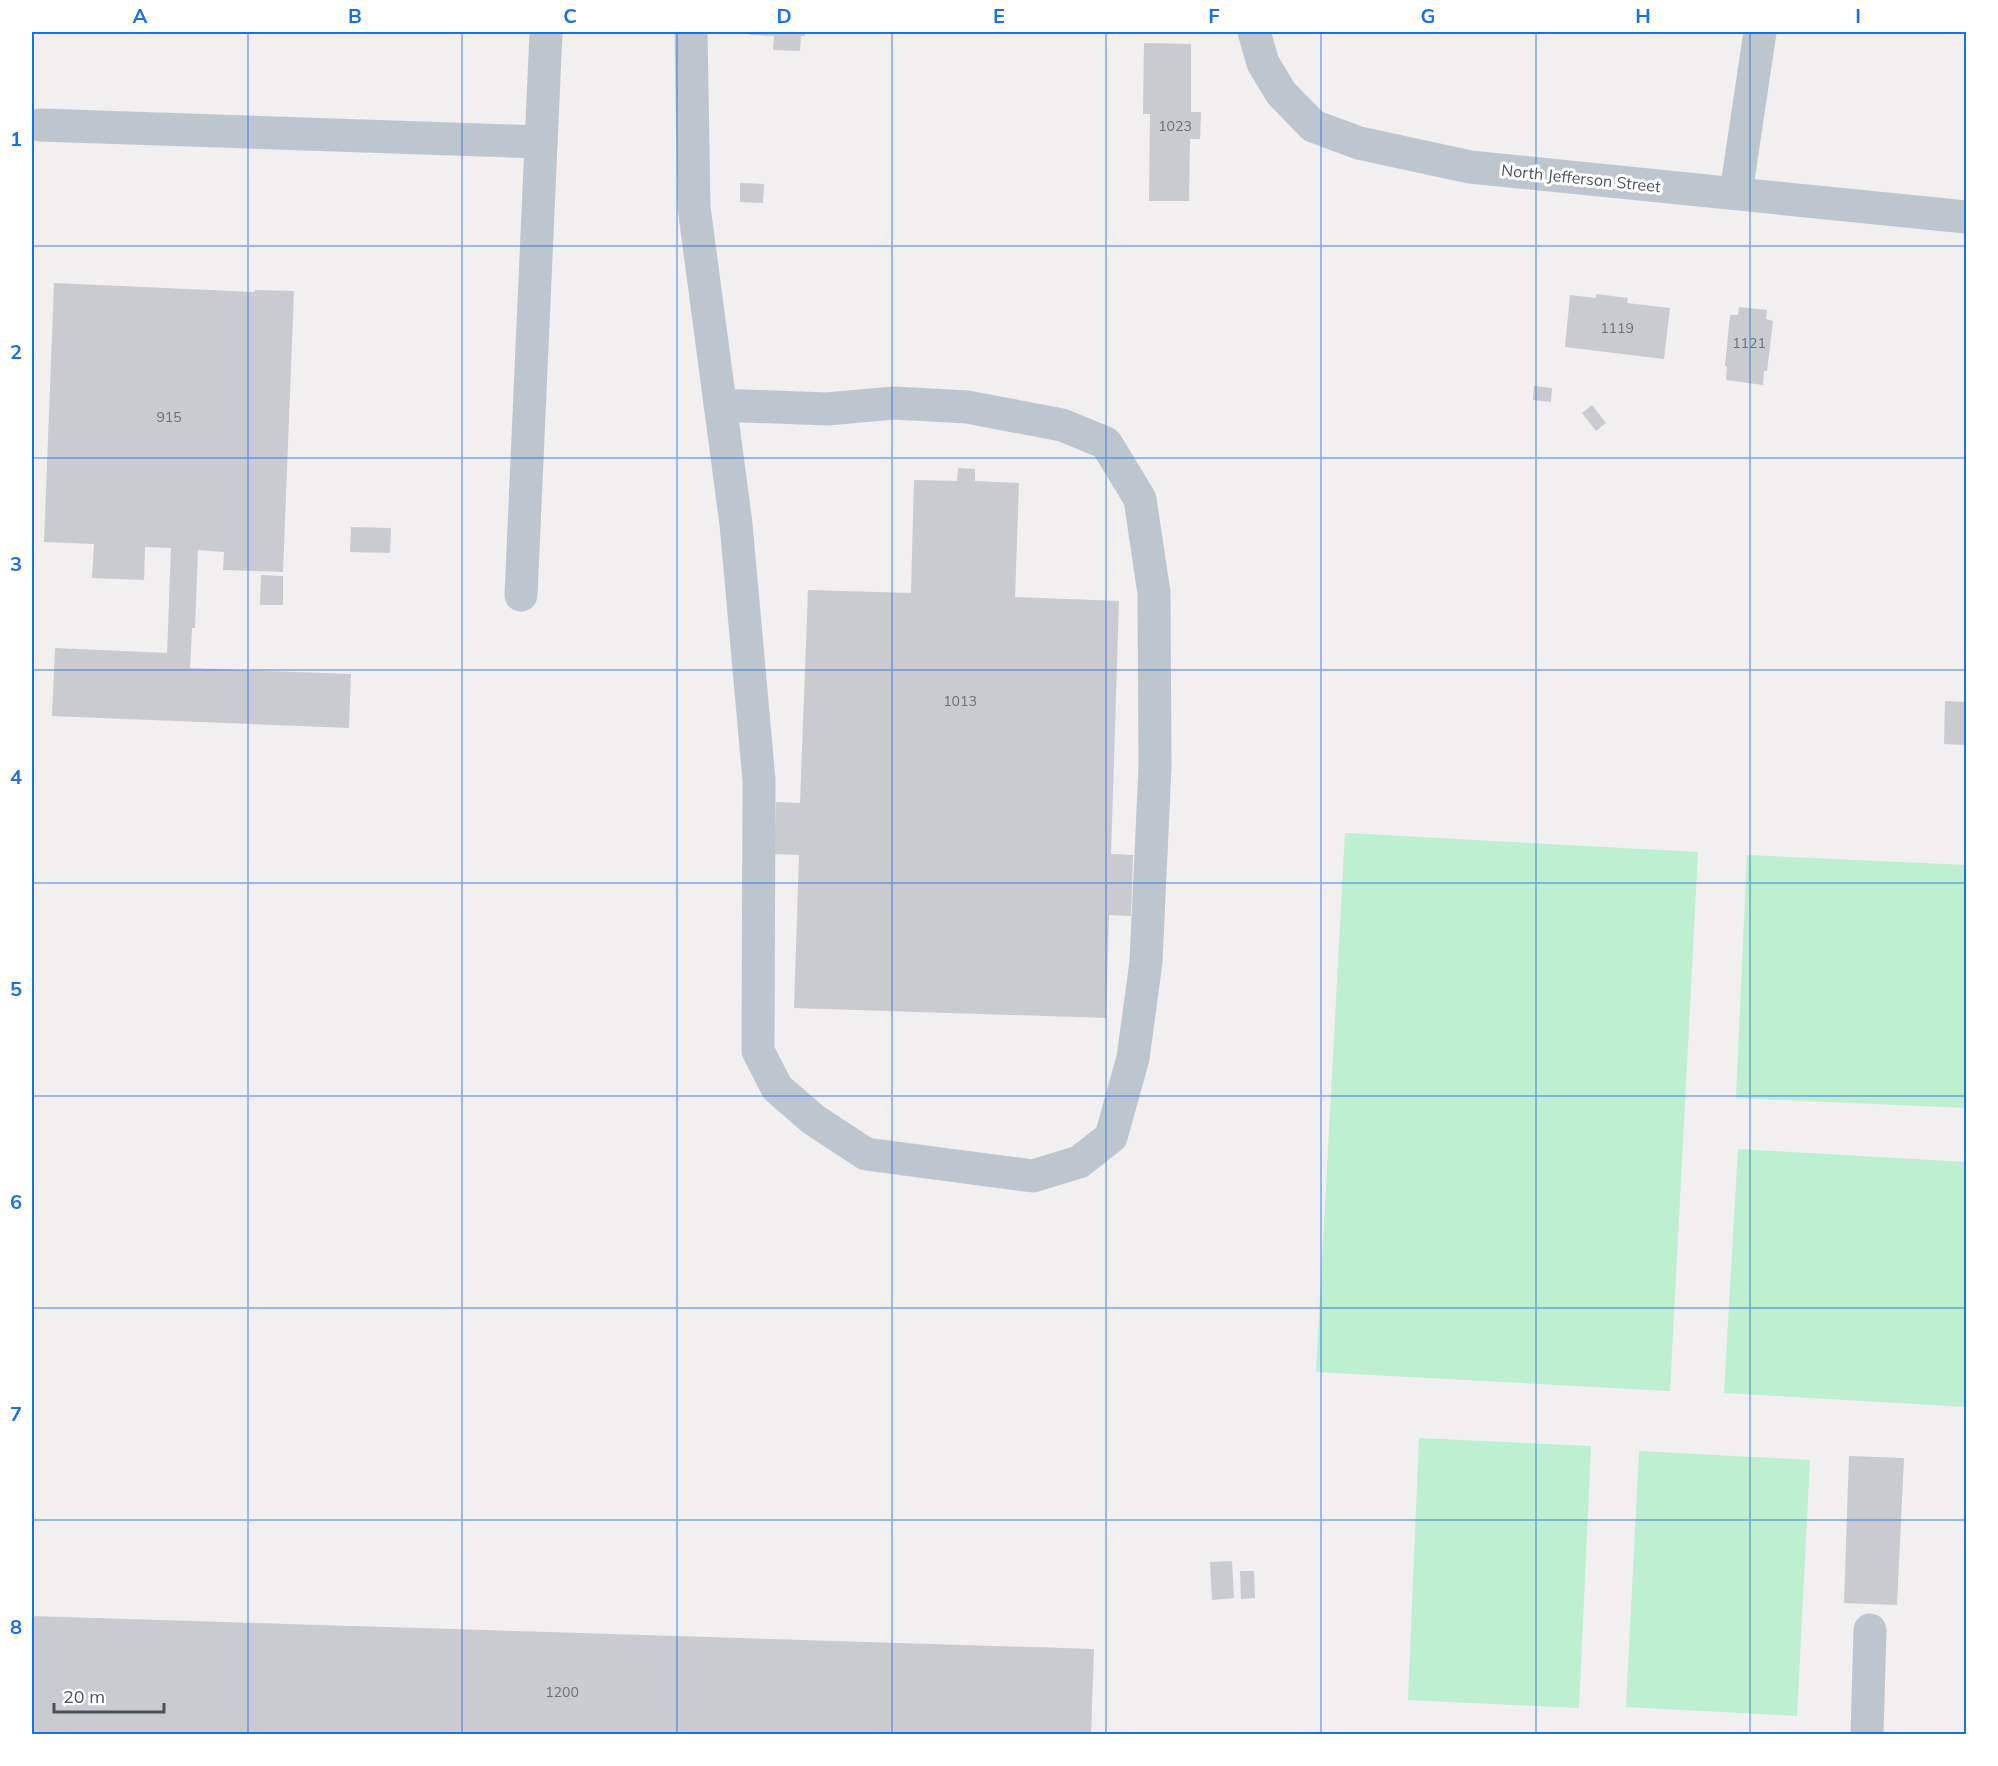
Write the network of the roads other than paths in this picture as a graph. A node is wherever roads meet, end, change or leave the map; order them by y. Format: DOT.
graph roads {
  1 [pos="546,32"];
  2 [pos="690,32"];
  3 [pos="1254,32"];
  4 [pos="1761,32"];
  5 [pos="40,125"];
  6 [pos="541,142"];
  7 [pos="1736,193"];
  8 [pos="1966,217"];
  9 [pos="720,405"];
  10 [pos="521,595"];
  11 [pos="1870,1630"];
  12 [pos="1867,1734"];
  1 -- 6 [label="street"];
  2 -- 9 [label="street"];
  3 -- 7 [label="street, North Jefferson Street"];
  4 -- 7 [label="street"];
  5 -- 6 [label="street"];
  6 -- 10 [label="street"];
  7 -- 8 [label="street, North Jefferson Street"];
  9 -- 9 [label="street"];
  11 -- 12 [label="street"];
}
